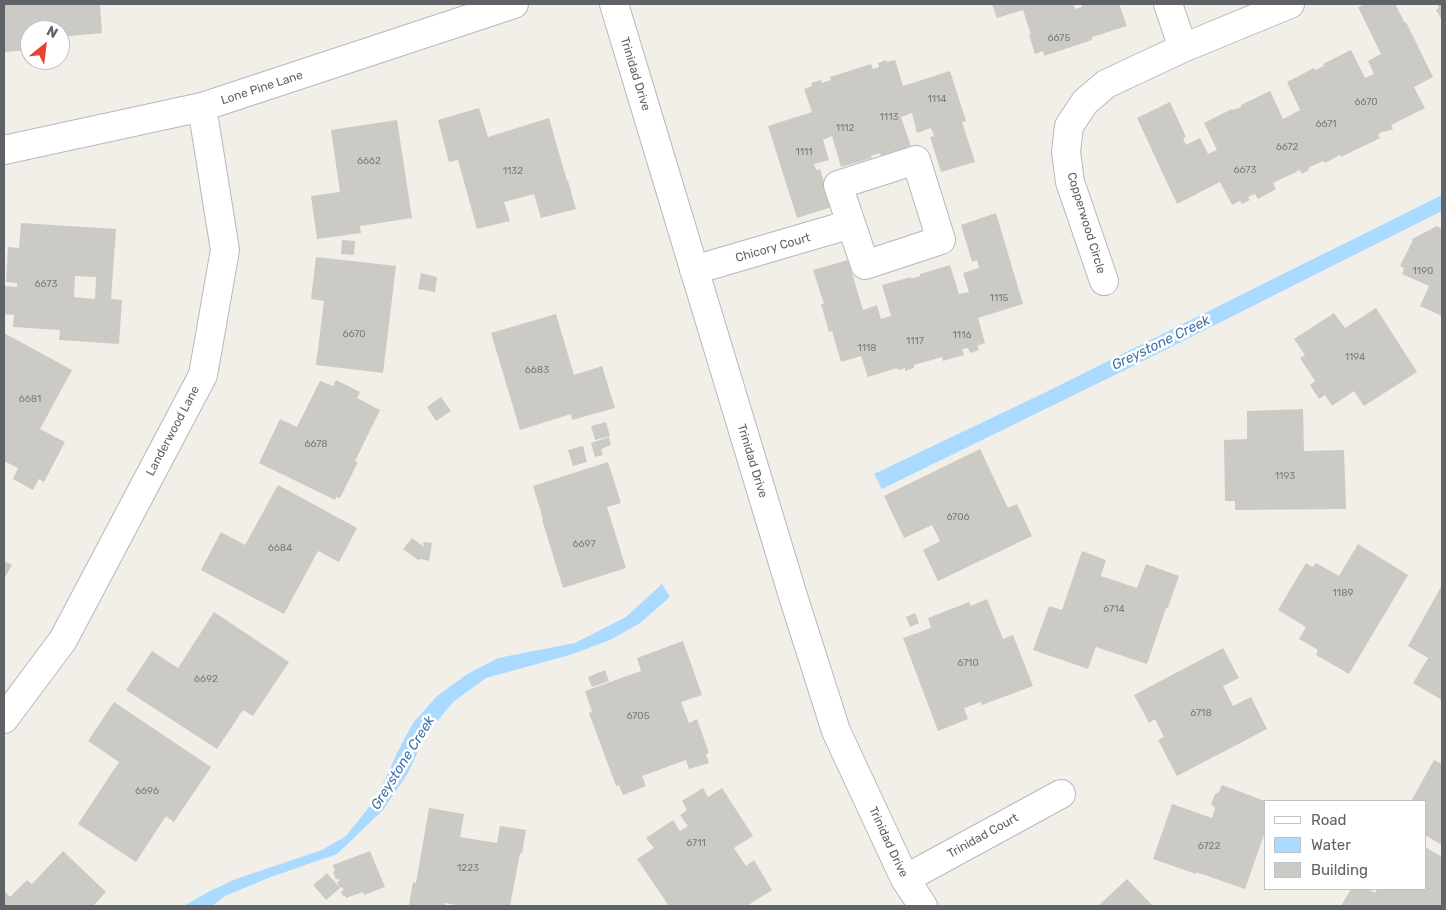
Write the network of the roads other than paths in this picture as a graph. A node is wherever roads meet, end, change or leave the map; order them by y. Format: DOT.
graph roads {
  1 [pos="514,4"];
  2 [pos="614,4"];
  3 [pos="1168,4"];
  4 [pos="1290,4"];
  5 [pos="1182,48"];
  6 [pos="202,108"];
  7 [pos="4,150"];
  8 [pos="851,224"];
  9 [pos="694,270"];
  10 [pos="1104,281"];
  11 [pos="4,719"];
  12 [pos="1061,794"];
  13 [pos="905,879"];
  14 [pos="923,906"];
  1 -- 6 [label="street, Lone Pine Lane"];
  2 -- 9 [label="street, Trinidad Drive"];
  3 -- 5 [label="street"];
  4 -- 5 [label="street, Copperwood Circle"];
  5 -- 10 [label="street, Copperwood Circle"];
  6 -- 7 [label="street, Lone Pine Lane"];
  6 -- 11 [label="street, Landerwood Lane"];
  8 -- 9 [label="street, Chicory Court"];
  9 -- 13 [label="street, Trinidad Drive"];
  12 -- 13 [label="street, Trinidad Court"];
  13 -- 14 [label="street, Trinidad Drive"];
}
